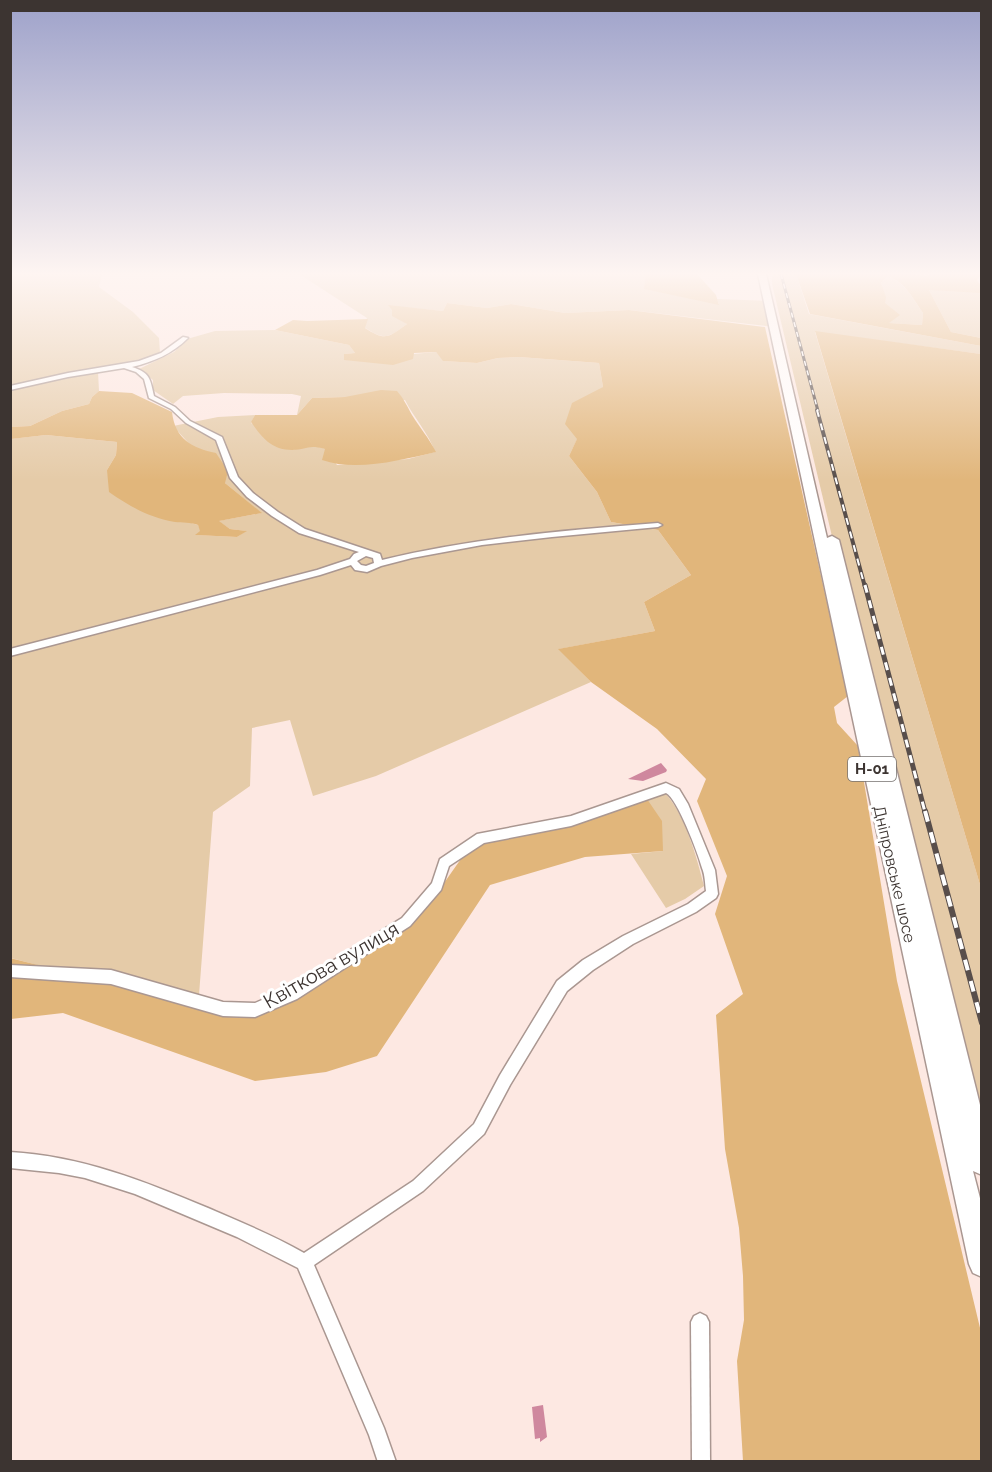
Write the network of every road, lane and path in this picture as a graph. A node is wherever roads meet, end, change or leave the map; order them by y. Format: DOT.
graph roads {
  1 [pos="181,343"];
  2 [pos="777,343"];
  3 [pos="785,343"];
  4 [pos="127,367"];
  5 [pos="10,388"];
  6 [pos="658,525"];
  7 [pos="346,545"];
  8 [pos="375,558"];
  9 [pos="355,562"];
  10 [pos="10,653"];
  11 [pos="10,971"];
  12 [pos="10,1160"];
  13 [pos="981,1164"];
  14 [pos="304,1262"];
  15 [pos="981,1264"];
  16 [pos="700,1322"];
  17 [pos="387,1461"];
  18 [pos="700,1461"];
  1 -- 4 [label="street"];
  2 -- 15 [label="main road, Дніпровське шосе / Н-01"];
  3 -- 13 [label="main road, Дніпровське шосе / Н-01"];
  4 -- 5 [label="street"];
  4 -- 7 [label="street"];
  6 -- 8 [label="street"];
  7 -- 8 [label="street"];
  7 -- 9 [label="street"];
  8 -- 9 [label="street"];
  8 -- 9 [label="street"];
  9 -- 10 [label="street"];
  11 -- 14 [label="street, Квіткова вулиця"];
  12 -- 14 [label="street"];
  14 -- 17 [label="street"];
  16 -- 18 [label="street"];
}
